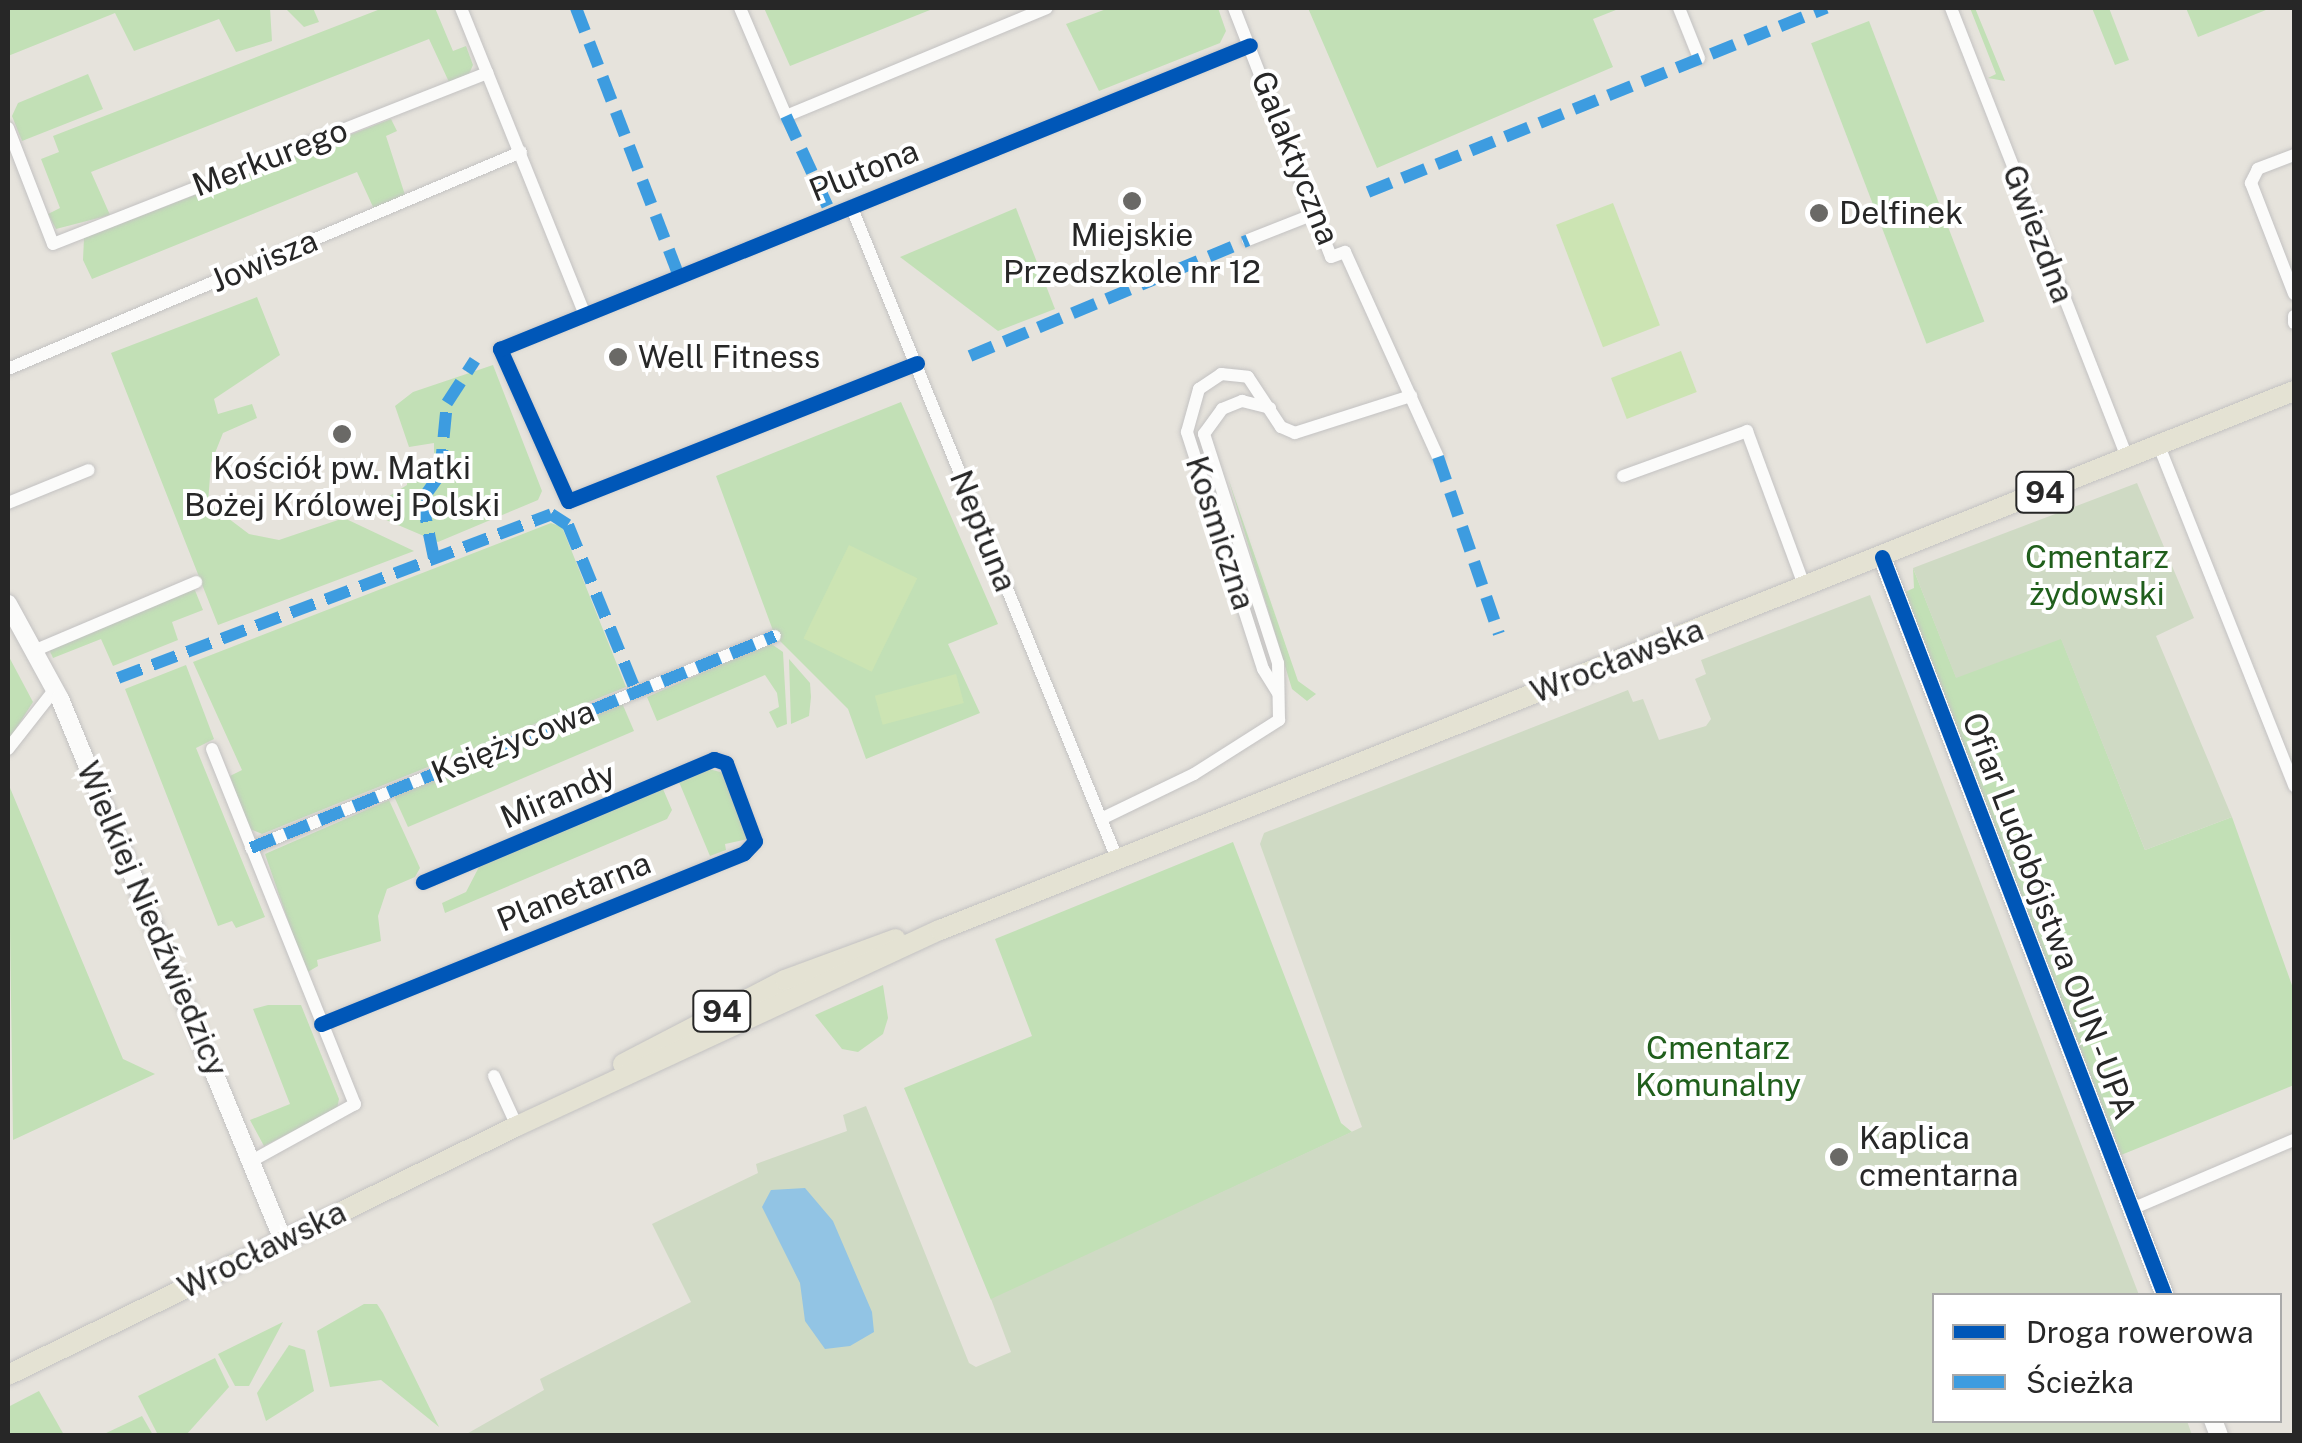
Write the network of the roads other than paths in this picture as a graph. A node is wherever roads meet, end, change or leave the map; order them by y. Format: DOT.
graph roads {
  1 [pos="460,8"];
  2 [pos="740,8"];
  3 [pos="1047,8"];
  4 [pos="1234,8"];
  5 [pos="1679,8"];
  6 [pos="1951,8"];
  7 [pos="1250,46"];
  8 [pos="1699,58"];
  9 [pos="488,73"];
  10 [pos="8,128"];
  11 [pos="521,152"];
  12 [pos="2294,155"];
  13 [pos="851,206"];
  14 [pos="1314,214"];
  15 [pos="1248,240"];
  16 [pos="2294,294"];
  17 [pos="585,315"];
  18 [pos="917,364"];
  19 [pos="8,370"];
  20 [pos="2294,392"];
  21 [pos="1411,396"];
  22 [pos="1270,408"];
  23 [pos="2159,446"];
  24 [pos="1438,457"];
  25 [pos="2128,459"];
  26 [pos="89,470"];
  27 [pos="1623,476"];
  28 [pos="8,503"];
  29 [pos="1882,556"];
  30 [pos="196,582"];
  31 [pos="1804,588"];
  32 [pos="8,604"];
  33 [pos="776,636"];
  34 [pos="36,650"];
  35 [pos="55,690"];
  36 [pos="1283,699"];
  37 [pos="8,749"];
  38 [pos="212,750"];
  39 [pos="714,760"];
  40 [pos="2294,786"];
  41 [pos="1101,819"];
  42 [pos="251,848"];
  43 [pos="1116,856"];
  44 [pos="423,882"];
  45 [pos="320,1024"];
  46 [pos="494,1076"];
  47 [pos="518,1126"];
  48 [pos="2294,1140"];
  49 [pos="253,1160"];
  50 [pos="2132,1208"];
  51 [pos="283,1240"];
  52 [pos="2165,1293"];
  53 [pos="8,1375"];
  1 -- 9 [label="street"];
  2 -- 3 [label="street"];
  4 -- 7 [label="street, Galaktyczna"];
  5 -- 8 [label="street"];
  6 -- 25 [label="street, Gwiezdna"];
  7 -- 13 [label="street, Plutona"];
  7 -- 14 [label="street, Galaktyczna"];
  9 -- 10 [label="street, Merkurego"];
  9 -- 11 [label="street"];
  11 -- 17 [label="street"];
  11 -- 19 [label="street, Jowisza"];
  12 -- 16 [label="street"];
  13 -- 17 [label="street, Plutona"];
  13 -- 18 [label="street, Neptuna"];
  14 -- 15 [label="street"];
  14 -- 21 [label="street, Galaktyczna"];
  17 -- 18 [label="street, Plutona"];
  18 -- 41 [label="street, Neptuna"];
  20 -- 23 [label="main road, Wrocławska / 94"];
  21 -- 22 [label="street, Kosmiczna"];
  21 -- 24 [label="street, Galaktyczna"];
  22 -- 36 [label="street"];
  22 -- 36 [label="street, Kosmiczna"];
  23 -- 25 [label="main road, Wrocławska / 94"];
  23 -- 40 [label="street"];
  25 -- 29 [label="main road, Wrocławska / 94"];
  26 -- 28 [label="street"];
  27 -- 31 [label="street"];
  29 -- 31 [label="main road, Wrocławska / 94"];
  29 -- 50 [label="street, Ofiar Ludobójstwa OUN - UPA"];
  30 -- 34 [label="street"];
  31 -- 43 [label="main road, Wrocławska / 94"];
  32 -- 34 [label="street, Wielkiej Niedźwiedzicy"];
  33 -- 42 [label="street, Księżycowa"];
  34 -- 35 [label="street, Wielkiej Niedźwiedzicy"];
  35 -- 37 [label="street"];
  35 -- 49 [label="street, Wielkiej Niedźwiedzicy"];
  36 -- 41 [label="street"];
  38 -- 42 [label="street"];
  39 -- 44 [label="street, Mirandy"];
  39 -- 45 [label="street, Planetarna"];
  41 -- 43 [label="street, Neptuna"];
  42 -- 45 [label="street"];
  43 -- 47 [label="main road, Wrocławska / 94"];
  45 -- 49 [label="street"];
  46 -- 47 [label="street"];
  47 -- 51 [label="main road, Wrocławska / 94"];
  48 -- 50 [label="street"];
  49 -- 51 [label="street, Wielkiej Niedźwiedzicy"];
  50 -- 52 [label="street, Ofiar Ludobójstwa OUN - UPA"];
  51 -- 53 [label="main road, Wrocławska / 94"];
}
